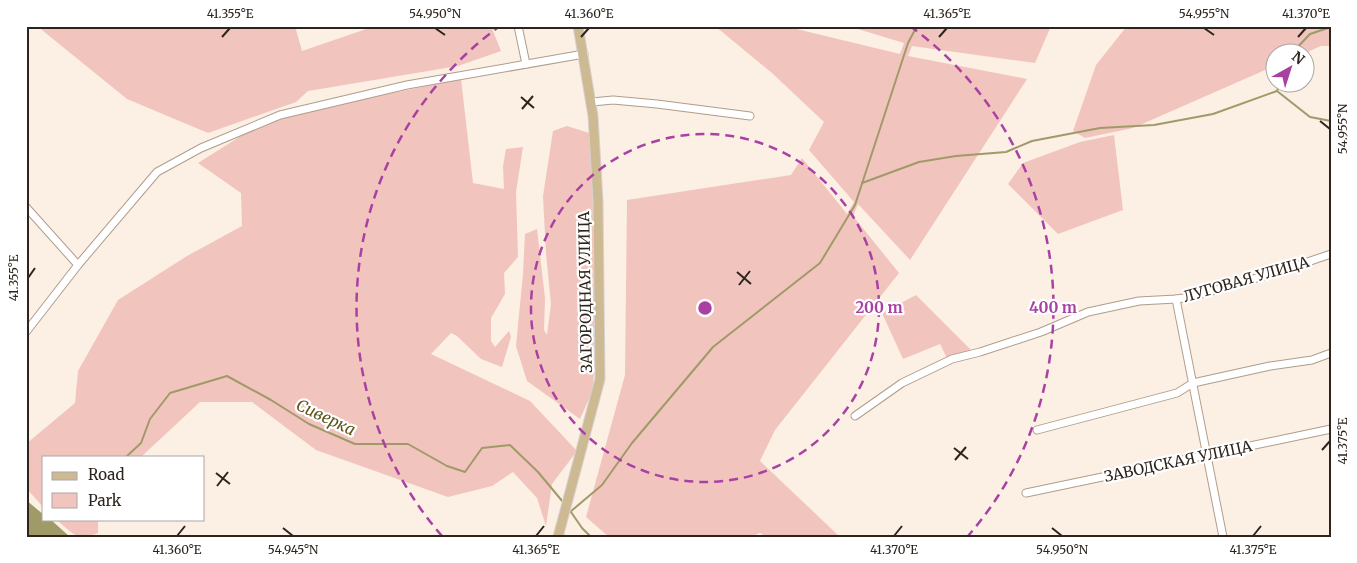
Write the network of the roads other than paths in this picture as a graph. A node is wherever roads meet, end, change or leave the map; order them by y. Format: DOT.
graph roads {
  1 [pos="518,26"];
  2 [pos="578,26"];
  3 [pos="584,54"];
  4 [pos="526,64"];
  5 [pos="592,102"];
  6 [pos="750,116"];
  7 [pos="26,207"];
  8 [pos="1331,254"];
  9 [pos="78,265"];
  10 [pos="1176,299"];
  11 [pos="26,332"];
  12 [pos="1331,353"];
  13 [pos="1193,383"];
  14 [pos="855,416"];
  15 [pos="1331,429"];
  16 [pos="1037,430"];
  17 [pos="1208,454"];
  18 [pos="1026,494"];
  19 [pos="559,532"];
  20 [pos="1223,537"];
  1 -- 4 [label="street"];
  2 -- 3 [label="main road, ЗАГОРОДНАЯ УЛИЦА"];
  3 -- 4 [label="street"];
  3 -- 5 [label="main road, ЗАГОРОДНАЯ УЛИЦА"];
  4 -- 9 [label="street"];
  5 -- 6 [label="street"];
  5 -- 19 [label="main road, ЗАГОРОДНАЯ УЛИЦА"];
  7 -- 9 [label="street"];
  8 -- 10 [label="street, ЛУГОВАЯ УЛИЦА"];
  9 -- 11 [label="street"];
  10 -- 13 [label="street"];
  10 -- 14 [label="street, ЛУГОВАЯ УЛИЦА"];
  12 -- 13 [label="street"];
  13 -- 16 [label="street"];
  13 -- 17 [label="street"];
  15 -- 17 [label="street, ЗАВОДСКАЯ УЛИЦА"];
  17 -- 18 [label="street, ЗАВОДСКАЯ УЛИЦА"];
  17 -- 20 [label="street"];
}
